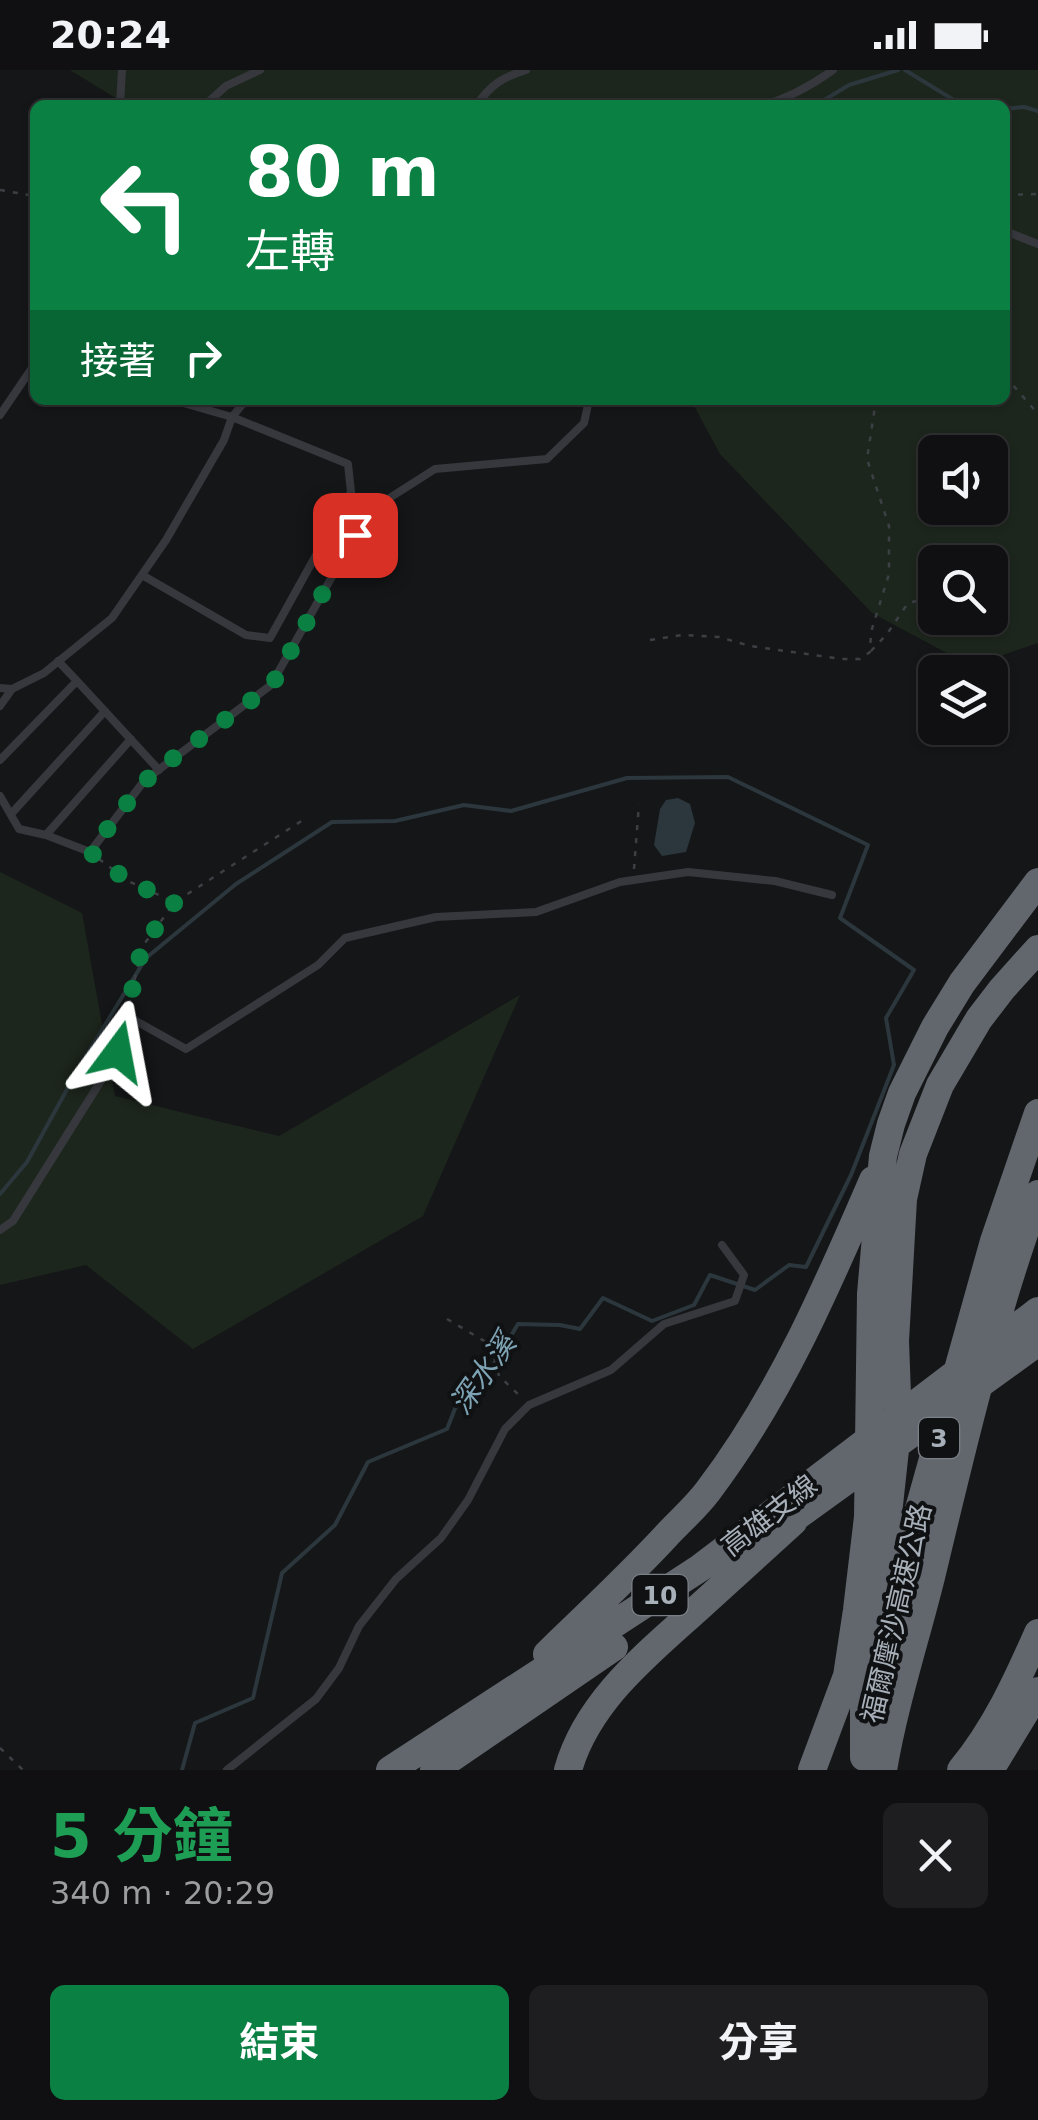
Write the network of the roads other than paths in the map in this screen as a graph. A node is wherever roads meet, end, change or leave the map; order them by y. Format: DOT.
graph roads {
  1 [pos="122,70"];
  2 [pos="260,70"];
  3 [pos="526,70"];
  4 [pos="833,70"];
  5 [pos="120,100"];
  6 [pos="211,100"];
  7 [pos="481,100"];
  8 [pos="784,100"];
  9 [pos="1010,232"];
  10 [pos="1038,244"];
  11 [pos="30,371"];
  12 [pos="189,405"];
  13 [pos="242,405"];
  14 [pos="588,405"];
  15 [pos="0,415"];
  16 [pos="232,418"];
  17 [pos="142,575"];
  18 [pos="58,661"];
  19 [pos="77,681"];
  20 [pos="0,688"];
  21 [pos="12,688"];
  22 [pos="0,706"];
  23 [pos="105,711"];
  24 [pos="131,740"];
  25 [pos="0,760"];
  26 [pos="159,770"];
  27 [pos="0,796"];
  28 [pos="11,814"];
  29 [pos="46,835"];
  30 [pos="1038,882"];
  31 [pos="832,895"];
  32 [pos="1038,950"];
  33 [pos="1038,1113"];
  34 [pos="883,1156"];
  35 [pos="1038,1194"];
  36 [pos="0,1230"];
  37 [pos="722,1245"];
  38 [pos="1038,1311"];
  39 [pos="1038,1342"];
  40 [pos="820,1492"];
  41 [pos="1038,1633"];
  42 [pos="1038,1691"];
  43 [pos="497,1709"];
  44 [pos="977,1763"];
  45 [pos="869,1766"];
  46 [pos="227,1770"];
  47 [pos="390,1770"];
  48 [pos="434,1770"];
  49 [pos="568,1770"];
  50 [pos="812,1770"];
  1 -- 5 [label="lane"];
  2 -- 6 [label="lane"];
  3 -- 7 [label="lane"];
  4 -- 8 [label="lane"];
  9 -- 10 [label="lane"];
  11 -- 15 [label="lane"];
  12 -- 16 [label="lane"];
  13 -- 16 [label="lane"];
  14 -- 26 [label="lane"];
  16 -- 17 [label="lane"];
  16 -- 17 [label="lane"];
  17 -- 18 [label="lane"];
  18 -- 19 [label="lane"];
  18 -- 21 [label="lane"];
  19 -- 23 [label="lane"];
  19 -- 25 [label="lane"];
  20 -- 21 [label="lane"];
  21 -- 22 [label="lane"];
  23 -- 24 [label="lane"];
  23 -- 28 [label="lane"];
  24 -- 26 [label="lane"];
  24 -- 29 [label="lane"];
  26 -- 29 [label="lane"];
  27 -- 28 [label="lane"];
  28 -- 29 [label="lane"];
  30 -- 34 [label="highway"];
  31 -- 36 [label="lane"];
  32 -- 45 [label="highway"];
  33 -- 45 [label="highway, 福爾摩沙高速公路 / 3"];
  34 -- 43 [label="highway"];
  34 -- 50 [label="highway"];
  35 -- 45 [label="highway, 福爾摩沙高速公路 / 3"];
  37 -- 46 [label="lane"];
  38 -- 40 [label="highway, 高雄支線 / 10"];
  39 -- 40 [label="highway, 高雄支線 / 10"];
  40 -- 43 [label="highway, 高雄支線 / 10"];
  40 -- 43 [label="highway, 高雄支線 / 10"];
  40 -- 49 [label="highway"];
  41 -- 44 [label="highway"];
  42 -- 44 [label="highway"];
  43 -- 47 [label="highway, 高雄支線 / 10"];
  43 -- 48 [label="highway, 高雄支線 / 10"];
}
